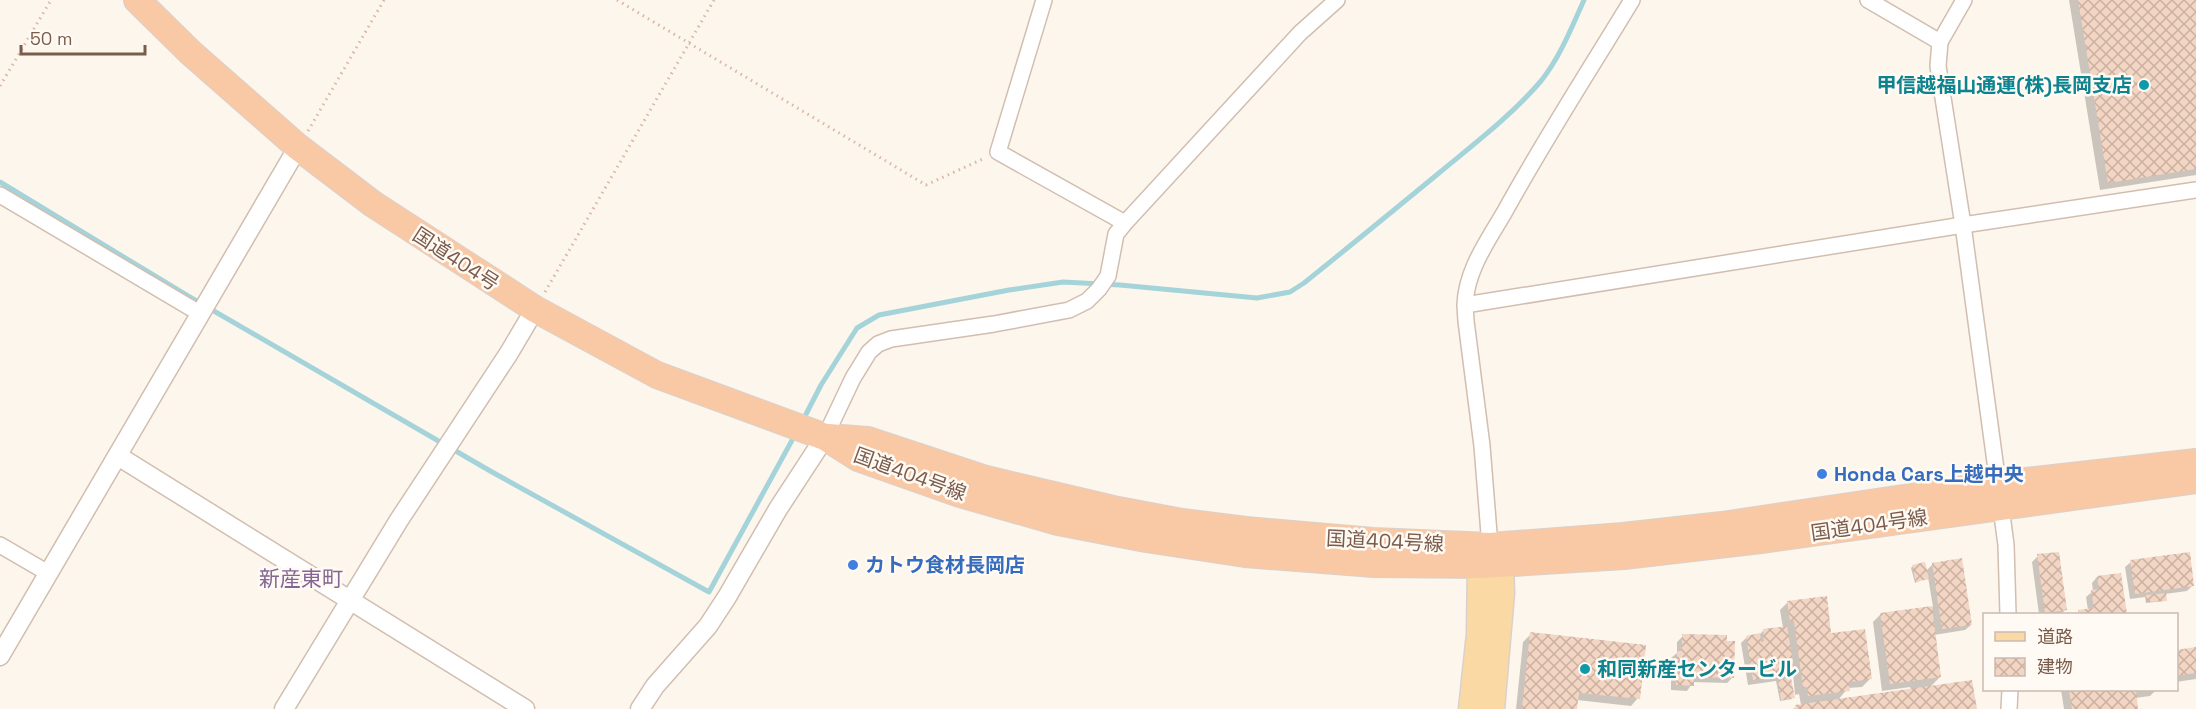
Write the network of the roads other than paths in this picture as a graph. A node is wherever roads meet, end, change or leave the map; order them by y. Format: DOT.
graph roads {
  1 [pos="137,0"];
  2 [pos="1044,0"];
  3 [pos="1336,0"];
  4 [pos="1632,0"];
  5 [pos="1868,0"];
  6 [pos="1964,0"];
  7 [pos="1940,42"];
  8 [pos="298,147"];
  9 [pos="2196,190"];
  10 [pos="0,195"];
  11 [pos="1125,223"];
  12 [pos="1964,225"];
  13 [pos="1465,305"];
  14 [pos="535,309"];
  15 [pos="201,314"];
  16 [pos="825,437"];
  17 [pos="118,456"];
  18 [pos="2196,462"];
  19 [pos="2196,480"];
  20 [pos="1999,495"];
  21 [pos="0,545"];
  22 [pos="1490,558"];
  23 [pos="48,573"];
  24 [pos="351,602"];
  25 [pos="2008,613"];
  26 [pos="0,656"];
  27 [pos="2010,691"];
  28 [pos="284,709"];
  29 [pos="525,709"];
  30 [pos="640,709"];
  31 [pos="1471,709"];
  32 [pos="1492,709"];
  33 [pos="2009,709"];
  1 -- 8 [label="highway, 国道404号"];
  2 -- 11 [label="street"];
  3 -- 11 [label="street"];
  4 -- 13 [label="street"];
  5 -- 7 [label="street"];
  6 -- 7 [label="street"];
  7 -- 12 [label="street"];
  8 -- 14 [label="highway, 国道404号"];
  8 -- 15 [label="street"];
  9 -- 12 [label="street"];
  10 -- 15 [label="street"];
  11 -- 16 [label="street"];
  12 -- 13 [label="street"];
  12 -- 20 [label="street"];
  13 -- 22 [label="street"];
  14 -- 16 [label="highway, 国道404号"];
  14 -- 24 [label="street"];
  15 -- 17 [label="street"];
  16 -- 22 [label="highway, 国道404号線"];
  16 -- 30 [label="street"];
  17 -- 23 [label="street"];
  17 -- 24 [label="street"];
  18 -- 20 [label="highway, 国道404号線"];
  19 -- 20 [label="highway, 国道404号線"];
  20 -- 22 [label="highway, 国道404号線"];
  20 -- 25 [label="street"];
  21 -- 23 [label="street"];
  22 -- 31 [label="main road"];
  22 -- 32 [label="main road"];
  23 -- 26 [label="street"];
  24 -- 28 [label="street"];
  24 -- 29 [label="street"];
  27 -- 33 [label="street"];
}
